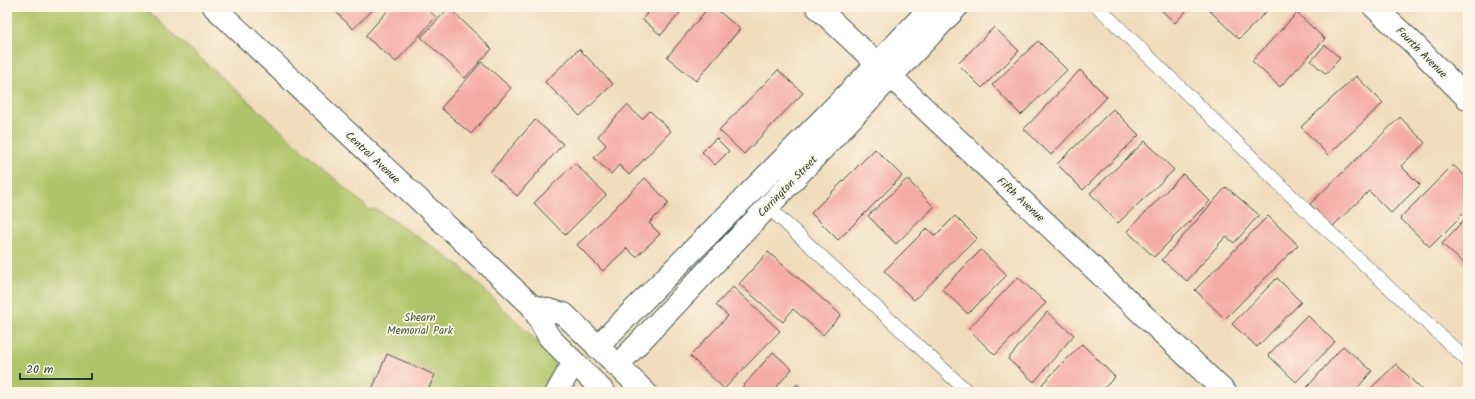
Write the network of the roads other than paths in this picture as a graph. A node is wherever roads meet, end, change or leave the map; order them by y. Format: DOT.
graph roads {
  1 [pos="214,7"];
  2 [pos="816,7"];
  3 [pos="931,7"];
  4 [pos="958,7"];
  5 [pos="1098,7"];
  6 [pos="1374,7"];
  7 [pos="884,71"];
  8 [pos="1468,98"];
  9 [pos="767,206"];
  10 [pos="532,306"];
  11 [pos="597,347"];
  12 [pos="1468,361"];
  13 [pos="574,362"];
  14 [pos="617,366"];
  15 [pos="557,392"];
  16 [pos="604,392"];
  17 [pos="645,392"];
  18 [pos="968,392"];
  19 [pos="1225,392"];
  1 -- 10 [label="street, Central Avenue"];
  2 -- 7 [label="street, Fifth Avenue"];
  3 -- 7 [label="street, Carrington Street"];
  4 -- 7 [label="street, Carrington Street"];
  5 -- 12 [label="lane"];
  6 -- 8 [label="street, Fourth Avenue"];
  7 -- 9 [label="street, Carrington Street"];
  7 -- 11 [label="street, Carrington Street"];
  7 -- 19 [label="street, Fifth Avenue"];
  9 -- 14 [label="street, Carrington Street"];
  9 -- 18 [label="lane"];
  10 -- 11 [label="street, Central Avenue"];
  10 -- 13 [label="street, Central Avenue"];
  11 -- 14 [label="street, Central Avenue"];
  13 -- 15 [label="street"];
  13 -- 16 [label="street, Central Avenue"];
  14 -- 17 [label="street, Central Avenue"];
}
